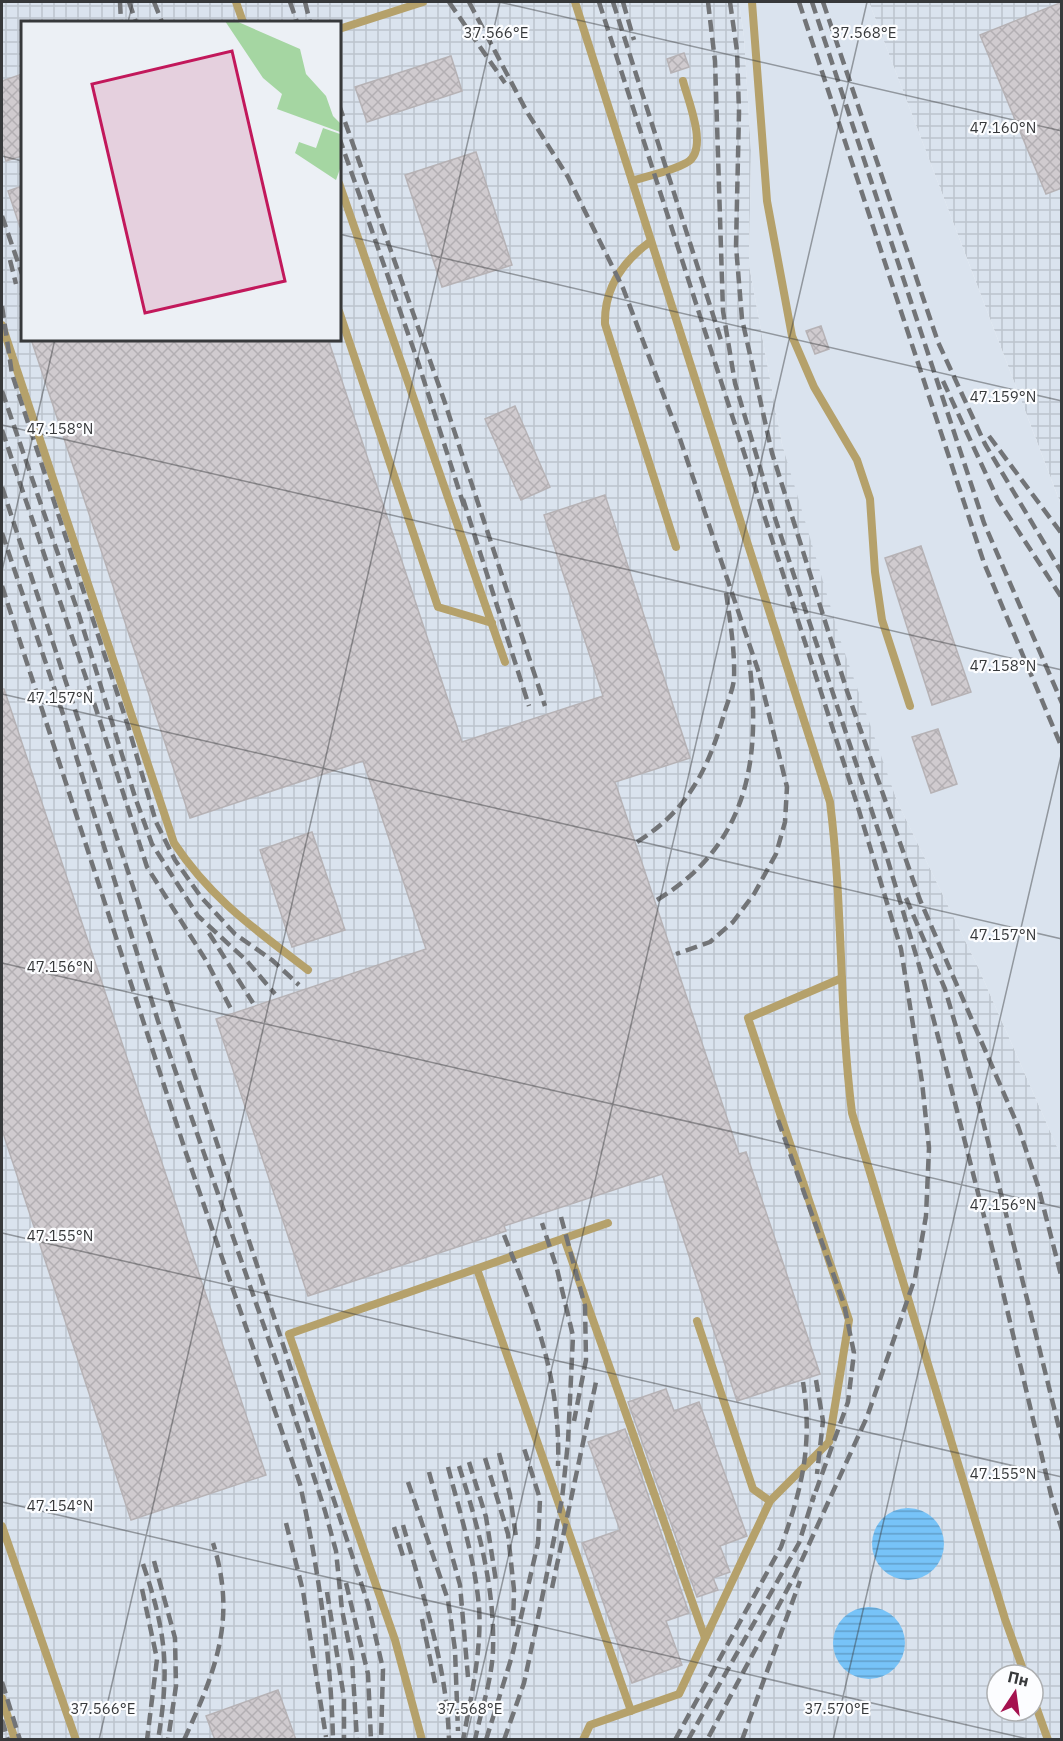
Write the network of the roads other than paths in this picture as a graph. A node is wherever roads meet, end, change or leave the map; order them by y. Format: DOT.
graph roads {
  1 [pos="236,2"];
  2 [pos="423,2"];
  3 [pos="575,2"];
  4 [pos="752,2"];
  5 [pos="243,21"];
  6 [pos="340,29"];
  7 [pos="683,81"];
  8 [pos="632,181"];
  9 [pos="340,186"];
  10 [pos="651,241"];
  11 [pos="340,314"];
  12 [pos="2,325"];
  13 [pos="676,547"];
  14 [pos="492,623"];
  15 [pos="505,662"];
  16 [pos="910,706"];
  17 [pos="308,970"];
  18 [pos="842,978"];
  19 [pos="608,1223"];
  20 [pos="564,1238"];
  21 [pos="477,1269"];
  22 [pos="697,1320"];
  23 [pos="770,1501"];
  24 [pos="2,1527"];
  25 [pos="705,1638"];
  26 [pos="1021,1663"];
  27 [pos="2,1698"];
  28 [pos="631,1711"];
  29 [pos="1042,1723"];
  30 [pos="15,1740"];
  31 [pos="76,1740"];
  32 [pos="422,1740"];
  33 [pos="583,1740"];
  34 [pos="1048,1740"];
  1 -- 5 [label="lane"];
  2 -- 6 [label="lane"];
  3 -- 8 [label="lane"];
  4 -- 16 [label="lane"];
  7 -- 8 [label="lane"];
  8 -- 10 [label="lane"];
  9 -- 14 [label="lane"];
  10 -- 13 [label="lane"];
  10 -- 18 [label="lane"];
  11 -- 14 [label="lane"];
  12 -- 17 [label="lane"];
  14 -- 15 [label="lane"];
  18 -- 23 [label="lane"];
  18 -- 26 [label="lane"];
  19 -- 20 [label="lane"];
  20 -- 21 [label="lane"];
  20 -- 25 [label="lane"];
  21 -- 28 [label="lane"];
  21 -- 32 [label="lane"];
  22 -- 23 [label="lane"];
  23 -- 25 [label="lane"];
  24 -- 31 [label="lane"];
  25 -- 28 [label="lane"];
  27 -- 30 [label="lane"];
  28 -- 33 [label="lane"];
  29 -- 34 [label="lane"];
}
